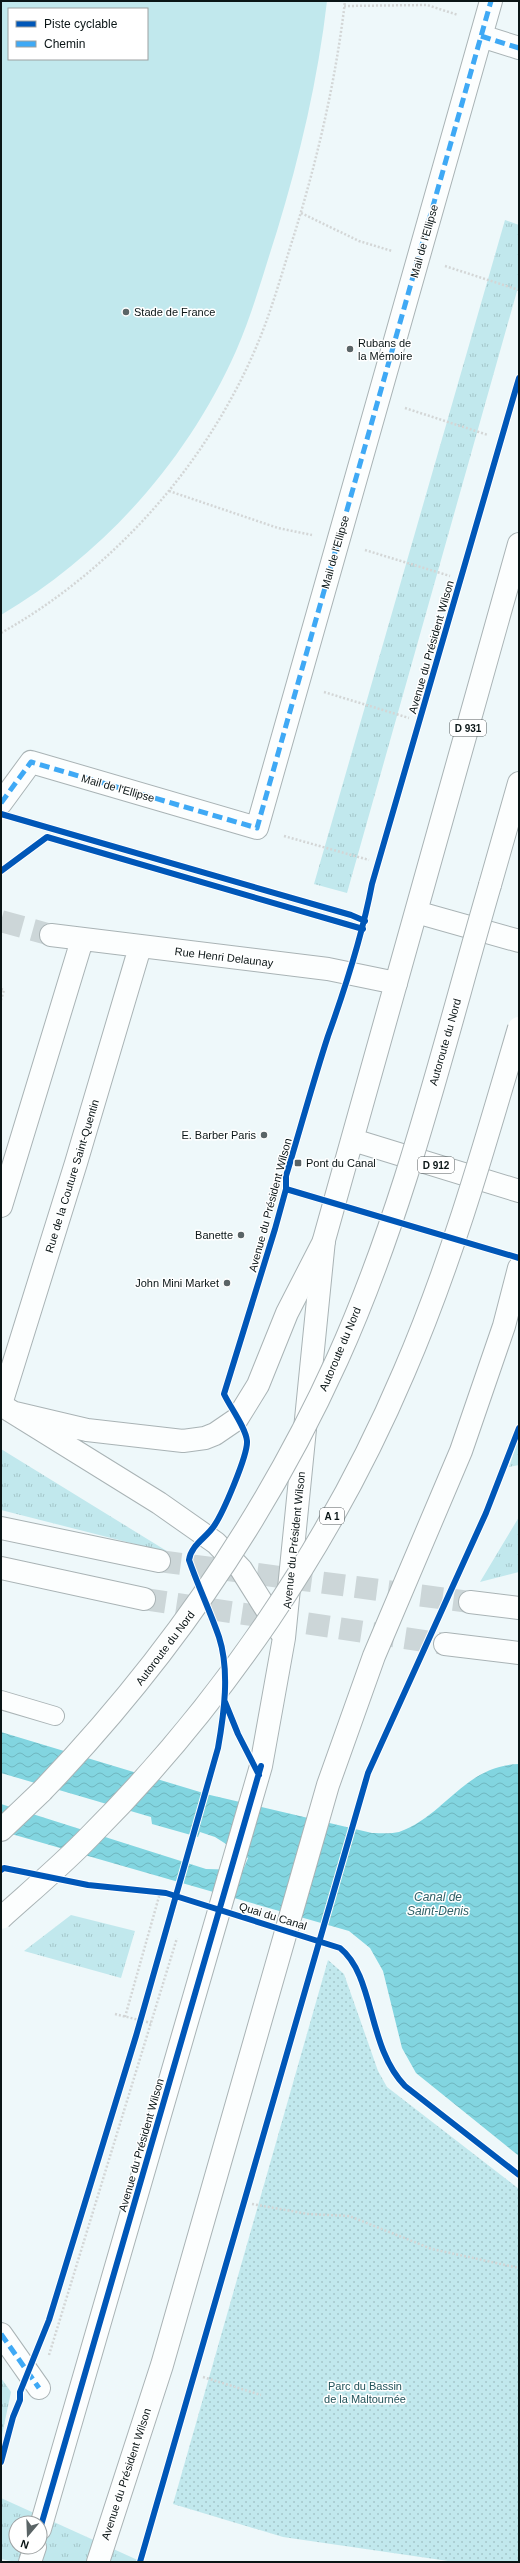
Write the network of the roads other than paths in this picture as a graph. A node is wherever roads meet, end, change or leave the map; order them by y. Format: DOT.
graph roads {
  1 [pos="491,1"];
  2 [pos="483,30"];
  3 [pos="519,48"];
  4 [pos="519,544"];
  5 [pos="519,784"];
  6 [pos="8,810"];
  7 [pos="416,912"];
  8 [pos="51,935"];
  9 [pos="82,940"];
  10 [pos="519,941"];
  11 [pos="140,947"];
  12 [pos="396,983"];
  13 [pos="519,1028"];
  14 [pos="353,1140"];
  15 [pos="519,1191"];
  16 [pos="1,1206"];
  17 [pos="324,1240"];
  18 [pos="519,1268"];
  19 [pos="6,1407"];
  20 [pos="1,1528"];
  21 [pos="159,1561"];
  22 [pos="1,1568"];
  23 [pos="144,1599"];
  24 [pos="470,1602"];
  25 [pos="519,1608"];
  26 [pos="284,1638"];
  27 [pos="445,1644"];
  28 [pos="519,1653"];
  29 [pos="1,1700"];
  30 [pos="55,1716"];
  31 [pos="1,1830"];
  32 [pos="1,1918"];
  33 [pos="1,2334"];
  34 [pos="39,2388"];
  35 [pos="44,2515"];
  36 [pos="98,2562"];
  1 -- 2 [label="main road, Mail de l'Ellipse"];
  2 -- 3 [label="main road"];
  2 -- 6 [label="main road, Mail de l'Ellipse"];
  4 -- 7 [label="main road, Avenue du Président Wilson / D 931"];
  5 -- 31 [label="main road, Autoroute du Nord, bridge"];
  7 -- 10 [label="main road"];
  7 -- 12 [label="main road, Avenue du Président Wilson"];
  8 -- 9 [label="main road, Rue Henri Delaunay"];
  9 -- 11 [label="main road, Rue Henri Delaunay"];
  9 -- 16 [label="main road"];
  11 -- 12 [label="main road, Rue Henri Delaunay"];
  11 -- 19 [label="main road, Rue de la Couture Saint-Quentin"];
  12 -- 14 [label="main road, Avenue du Président Wilson"];
  13 -- 32 [label="main road, A 1, bridge"];
  14 -- 15 [label="main road, D 912"];
  14 -- 17 [label="main road, Avenue du Président Wilson"];
  17 -- 19 [label="main road"];
  17 -- 26 [label="main road, Avenue du Président Wilson"];
  18 -- 36 [label="main road, Avenue du Président Wilson"];
  19 -- 26 [label="main road"];
  20 -- 21 [label="main road"];
  22 -- 23 [label="main road"];
  24 -- 25 [label="main road"];
  26 -- 35 [label="main road, Avenue du Président Wilson"];
  27 -- 28 [label="main road"];
  29 -- 30 [label="lane"];
  33 -- 34 [label="main road"];
}
